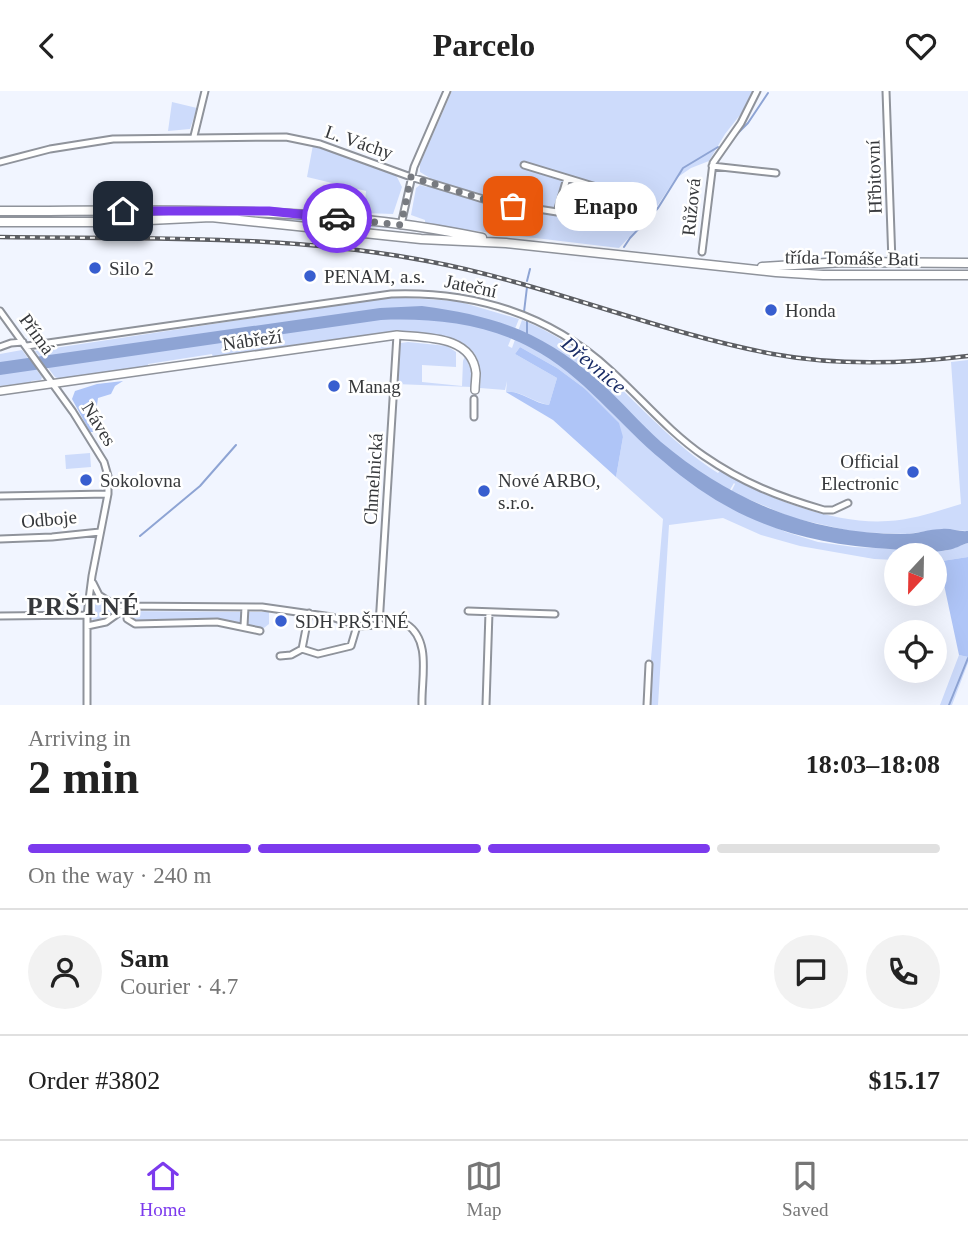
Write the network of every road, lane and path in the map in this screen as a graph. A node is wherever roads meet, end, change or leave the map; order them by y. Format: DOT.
graph roads {
  1 [pos="205,91"];
  2 [pos="447,91"];
  3 [pos="757,91"];
  4 [pos="886,91"];
  5 [pos="194,136"];
  6 [pos="0,162"];
  7 [pos="524,165"];
  8 [pos="712,166"];
  9 [pos="776,173"];
  10 [pos="411,177"];
  11 [pos="567,178"];
  12 [pos="0,211"];
  13 [pos="557,212"];
  14 [pos="0,222"];
  15 [pos="401,225"];
  16 [pos="400,237"];
  17 [pos="506,243"];
  18 [pos="702,251"];
  19 [pos="892,262"];
  20 [pos="968,263"];
  21 [pos="735,268"];
  22 [pos="896,275"];
  23 [pos="968,275"];
  24 [pos="0,311"];
  25 [pos="397,335"];
  26 [pos="27,346"];
  27 [pos="0,348"];
  28 [pos="48,376"];
  29 [pos="53,384"];
  30 [pos="475,390"];
  31 [pos="0,391"];
  32 [pos="474,399"];
  33 [pos="474,417"];
  34 [pos="108,494"];
  35 [pos="0,496"];
  36 [pos="848,503"];
  37 [pos="100,532"];
  38 [pos="0,538"];
  39 [pos="92,576"];
  40 [pos="182,606"];
  41 [pos="127,607"];
  42 [pos="244,607"];
  43 [pos="468,611"];
  44 [pos="489,612"];
  45 [pos="309,613"];
  46 [pos="555,614"];
  47 [pos="87,615"];
  48 [pos="0,616"];
  49 [pos="182,621"];
  50 [pos="379,625"];
  51 [pos="87,626"];
  52 [pos="244,626"];
  53 [pos="357,626"];
  54 [pos="260,631"];
  55 [pos="302,649"];
  56 [pos="280,656"];
  57 [pos="649,664"];
  58 [pos="87,705"];
  59 [pos="422,705"];
  60 [pos="486,705"];
  61 [pos="647,705"];
  1 -- 5 [label="street"];
  2 -- 10 [label="street"];
  3 -- 8 [label="street, Růžová"];
  4 -- 19 [label="street, Hřbitovní"];
  5 -- 6 [label="street, L. Váchy"];
  5 -- 10 [label="street, L. Váchy"];
  7 -- 11 [label="street, L. Váchy"];
  8 -- 9 [label="street, Růžová"];
  8 -- 18 [label="street, Růžová"];
  10 -- 13 [label="street, L. Váchy"];
  10 -- 15 [label="street"];
  11 -- 13 [label="street"];
  11 -- 13 [label="street, L. Váchy"];
  12 -- 15 [label="main road, třída Tomáše Bati"];
  14 -- 16 [label="main road, třída Tomáše Bati"];
  15 -- 16 [label="main road"];
  15 -- 17 [label="main road, třída Tomáše Bati"];
  16 -- 17 [label="main road, třída Tomáše Bati"];
  17 -- 21 [label="main road, třída Tomáše Bati"];
  19 -- 20 [label="main road, třída Tomáše Bati"];
  19 -- 21 [label="main road, třída Tomáše Bati"];
  19 -- 22 [label="main road"];
  21 -- 22 [label="main road, třída Tomáše Bati"];
  22 -- 23 [label="main road, třída Tomáše Bati"];
  24 -- 26 [label="street, Přímá"];
  25 -- 29 [label="street, Nábřeží"];
  25 -- 30 [label="street, Nábřeží"];
  25 -- 50 [label="street, Chmelnická"];
  26 -- 27 [label="street, Jateční"];
  26 -- 28 [label="street, Přímá"];
  26 -- 36 [label="street, Jateční"];
  28 -- 29 [label="street, Náves"];
  29 -- 31 [label="street, Nábřeží"];
  29 -- 34 [label="street, Náves"];
  32 -- 33 [label="street"];
  34 -- 35 [label="street"];
  34 -- 37 [label="street, Náves"];
  37 -- 38 [label="street, Odboje"];
  37 -- 39 [label="street, Náves"];
  39 -- 41 [label="street"];
  39 -- 47 [label="street, Náves"];
  40 -- 41 [label="street"];
  40 -- 42 [label="street"];
  40 -- 49 [label="street"];
  41 -- 49 [label="street"];
  41 -- 51 [label="street"];
  42 -- 45 [label="street"];
  42 -- 52 [label="street"];
  43 -- 44 [label="street"];
  44 -- 46 [label="street"];
  44 -- 60 [label="street"];
  45 -- 53 [label="street"];
  45 -- 55 [label="street"];
  47 -- 48 [label="street"];
  47 -- 51 [label="street, Náves"];
  49 -- 52 [label="street"];
  50 -- 53 [label="street"];
  50 -- 59 [label="street"];
  51 -- 58 [label="street, Náves"];
  52 -- 54 [label="street"];
  53 -- 55 [label="street"];
  55 -- 56 [label="street"];
  57 -- 61 [label="street"];
}
